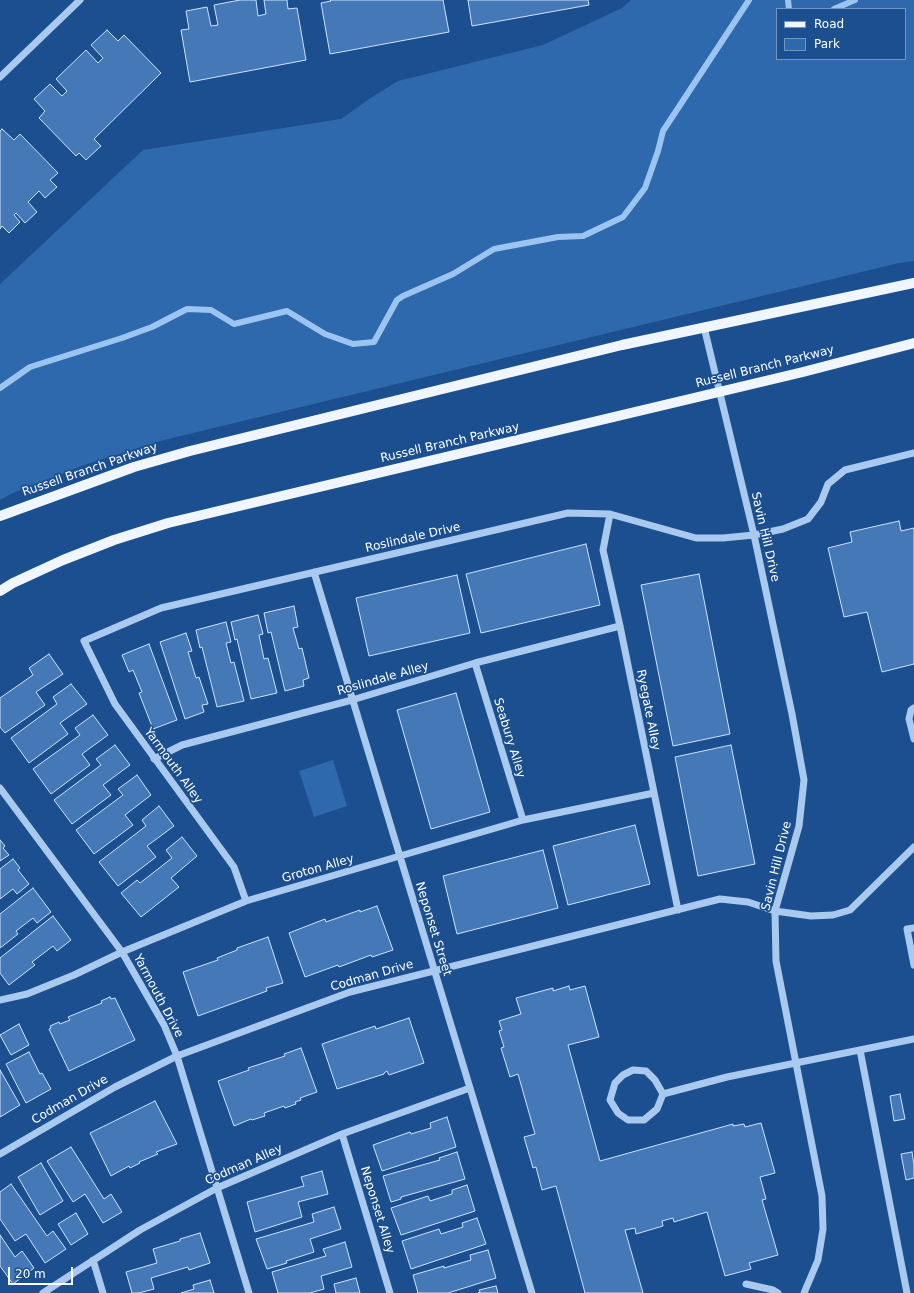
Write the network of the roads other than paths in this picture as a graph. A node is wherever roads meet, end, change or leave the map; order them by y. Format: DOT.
graph roads {
  1 [pos="80,0"];
  2 [pos="0,76"];
  3 [pos="914,283"];
  4 [pos="704,327"];
  5 [pos="914,343"];
  6 [pos="719,392"];
  7 [pos="914,453"];
  8 [pos="610,514"];
  9 [pos="0,516"];
  10 [pos="754,536"];
  11 [pos="314,572"];
  12 [pos="0,591"];
  13 [pos="620,626"];
  14 [pos="84,641"];
  15 [pos="475,663"];
  16 [pos="352,700"];
  17 [pos="914,708"];
  18 [pos="914,740"];
  19 [pos="154,759"];
  20 [pos="0,788"];
  21 [pos="654,792"];
  22 [pos="523,820"];
  23 [pos="914,847"];
  24 [pos="400,856"];
  25 [pos="246,901"];
  26 [pos="678,910"];
  27 [pos="775,911"];
  28 [pos="914,928"];
  29 [pos="122,952"];
  30 [pos="914,965"];
  31 [pos="435,971"];
  32 [pos="0,1000"];
  33 [pos="914,1039"];
  34 [pos="860,1050"];
  35 [pos="177,1056"];
  36 [pos="795,1062"];
  37 [pos="470,1088"];
  38 [pos="663,1094"];
  39 [pos="342,1134"];
  40 [pos="0,1154"];
  41 [pos="217,1188"];
  42 [pos="93,1260"];
  43 [pos="746,1284"];
  44 [pos="43,1293"];
  45 [pos="103,1293"];
  46 [pos="249,1293"];
  47 [pos="390,1293"];
  48 [pos="532,1293"];
  49 [pos="778,1293"];
  50 [pos="804,1293"];
  51 [pos="907,1293"];
  1 -- 2 [label="street"];
  3 -- 4 [label="main road, Russell Branch Parkway"];
  4 -- 6 [label="street, Savin Hill Drive"];
  4 -- 9 [label="main road, Russell Branch Parkway"];
  5 -- 6 [label="main road, Russell Branch Parkway"];
  6 -- 10 [label="street, Savin Hill Drive"];
  6 -- 12 [label="main road, Russell Branch Parkway"];
  7 -- 10 [label="street, Roslindale Drive"];
  8 -- 10 [label="street, Roslindale Drive"];
  8 -- 11 [label="street, Roslindale Drive"];
  8 -- 13 [label="street, Ryegate Alley"];
  10 -- 27 [label="street, Savin Hill Drive"];
  11 -- 14 [label="street, Roslindale Drive"];
  11 -- 16 [label="street, Neponset Street"];
  13 -- 15 [label="street, Roslindale Alley"];
  13 -- 21 [label="street, Ryegate Alley"];
  14 -- 19 [label="street, Yarmouth Alley"];
  15 -- 16 [label="street, Roslindale Alley"];
  15 -- 22 [label="street, Seabury Alley"];
  16 -- 19 [label="street, Roslindale Alley"];
  16 -- 24 [label="street, Neponset Street"];
  17 -- 18 [label="street"];
  19 -- 25 [label="street, Yarmouth Alley"];
  20 -- 29 [label="street, Yarmouth Drive"];
  21 -- 22 [label="street, Groton Alley"];
  21 -- 26 [label="street, Ryegate Alley"];
  22 -- 24 [label="street, Groton Alley"];
  23 -- 27 [label="street, Codman Drive"];
  24 -- 25 [label="street, Groton Alley"];
  24 -- 31 [label="street, Neponset Street"];
  25 -- 29 [label="street, Groton Alley"];
  26 -- 27 [label="street, Codman Drive"];
  26 -- 31 [label="street, Codman Drive"];
  27 -- 36 [label="street, Savin Hill Drive"];
  28 -- 30 [label="street"];
  29 -- 32 [label="street, Groton Alley"];
  29 -- 35 [label="street, Yarmouth Drive"];
  31 -- 35 [label="street, Codman Drive"];
  31 -- 37 [label="street, Neponset Street"];
  33 -- 34 [label="street"];
  34 -- 36 [label="street"];
  34 -- 51 [label="street"];
  35 -- 40 [label="street, Codman Drive"];
  35 -- 41 [label="street, Yarmouth Drive"];
  36 -- 38 [label="street"];
  36 -- 50 [label="street, Savin Hill Drive"];
  37 -- 39 [label="street, Codman Alley"];
  37 -- 48 [label="street, Neponset Street"];
  38 -- 38 [label="street"];
  39 -- 41 [label="street, Codman Alley"];
  39 -- 47 [label="street, Neponset Alley"];
  41 -- 42 [label="street, Codman Alley"];
  41 -- 46 [label="street, Yarmouth Drive"];
  42 -- 44 [label="street, Codman Alley"];
  42 -- 45 [label="street"];
  43 -- 49 [label="street"];
}
